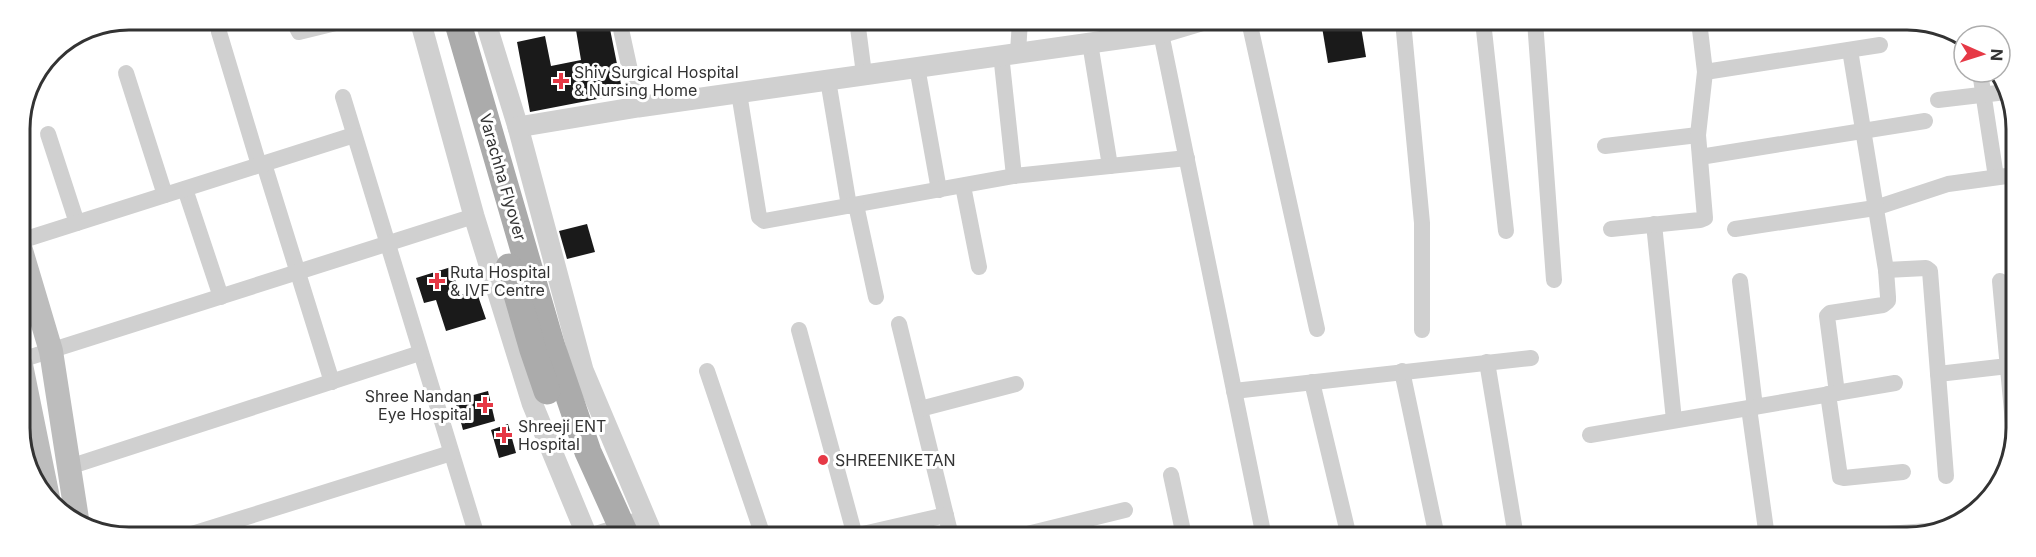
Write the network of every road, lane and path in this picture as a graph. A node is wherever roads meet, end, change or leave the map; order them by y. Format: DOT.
graph roads {
  1 [pos="423,30"];
  2 [pos="442,30"];
  3 [pos="460,30"];
  4 [pos="488,30"];
  5 [pos="622,30"];
  6 [pos="858,30"];
  7 [pos="1017,30"];
  8 [pos="1148,30"];
  9 [pos="1162,30"];
  10 [pos="1251,30"];
  11 [pos="1404,30"];
  12 [pos="1484,30"];
  13 [pos="1536,30"];
  14 [pos="1701,30"];
  15 [pos="219,32"];
  16 [pos="1090,43"];
  17 [pos="1880,45"];
  18 [pos="1850,50"];
  19 [pos="1009,53"];
  20 [pos="917,67"];
  21 [pos="1705,72"];
  22 [pos="126,73"];
  23 [pos="864,74"];
  24 [pos="828,80"];
  25 [pos="1982,84"];
  26 [pos="740,93"];
  27 [pos="1999,93"];
  28 [pos="1984,96"];
  29 [pos="343,97"];
  30 [pos="1938,100"];
  31 [pos="638,107"];
  32 [pos="1925,121"];
  33 [pos="518,127"];
  34 [pos="1863,131"];
  35 [pos="48,134"];
  36 [pos="354,135"];
  37 [pos="1698,135"];
  38 [pos="1605,146"];
  39 [pos="1700,157"];
  40 [pos="1186,158"];
  41 [pos="261,165"];
  42 [pos="1110,166"];
  43 [pos="1014,176"];
  44 [pos="2006,176"];
  45 [pos="1996,177"];
  46 [pos="963,186"];
  47 [pos="185,189"];
  48 [pos="939,190"];
  49 [pos="165,195"];
  50 [pos="853,206"];
  51 [pos="1875,208"];
  52 [pos="474,216"];
  53 [pos="77,223"];
  54 [pos="1654,225"];
  55 [pos="1611,229"];
  56 [pos="1735,229"];
  57 [pos="1506,231"];
  58 [pos="30,238"];
  59 [pos="389,244"];
  60 [pos="979,267"];
  61 [pos="1886,270"];
  62 [pos="299,272"];
  63 [pos="1554,280"];
  64 [pos="30,281"];
  65 [pos="1740,281"];
  66 [pos="2000,281"];
  67 [pos="221,297"];
  68 [pos="876,297"];
  69 [pos="899,324"];
  70 [pos="1317,329"];
  71 [pos="800,330"];
  72 [pos="1422,330"];
  73 [pos="2006,345"];
  74 [pos="51,351"];
  75 [pos="420,353"];
  76 [pos="30,357"];
  77 [pos="1531,358"];
  78 [pos="1487,362"];
  79 [pos="2006,366"];
  80 [pos="707,371"];
  81 [pos="1402,371"];
  82 [pos="1938,374"];
  83 [pos="332,382"];
  84 [pos="1312,382"];
  85 [pos="1895,383"];
  86 [pos="1016,384"];
  87 [pos="1234,391"];
  88 [pos="1833,394"];
  89 [pos="1752,407"];
  90 [pos="920,409"];
  91 [pos="1674,420"];
  92 [pos="30,428"];
  93 [pos="1590,435"];
  94 [pos="451,453"];
  95 [pos="69,467"];
  96 [pos="1903,472"];
  97 [pos="42,475"];
  98 [pos="1171,476"];
  99 [pos="1946,476"];
  100 [pos="1125,510"];
  101 [pos="76,511"];
  102 [pos="946,515"];
  103 [pos="215,527"];
  104 [pos="474,527"];
  105 [pos="582,527"];
  106 [pos="602,527"];
  107 [pos="639,527"];
  108 [pos="641,527"];
  109 [pos="760,527"];
  110 [pos="853,527"];
  111 [pos="894,527"];
  112 [pos="949,527"];
  113 [pos="1056,527"];
  114 [pos="1182,527"];
  115 [pos="1262,527"];
  116 [pos="1347,527"];
  117 [pos="1435,527"];
  118 [pos="1514,527"];
  119 [pos="1766,527"];
  1 -- 52 [label="street"];
  2 -- 106 [label="main road, Varachha Flyover, bridge"];
  3 -- 107 [label="main road, Varachha Flyover, bridge"];
  4 -- 33 [label="street"];
  5 -- 31 [label="street"];
  6 -- 23 [label="street"];
  7 -- 19 [label="street"];
  8 -- 16 [label="street"];
  9 -- 40 [label="street"];
  10 -- 70 [label="street"];
  11 -- 72 [label="street"];
  12 -- 57 [label="street"];
  13 -- 63 [label="street"];
  14 -- 21 [label="street"];
  15 -- 41 [label="street"];
  16 -- 19 [label="street"];
  16 -- 42 [label="street"];
  17 -- 18 [label="street"];
  18 -- 21 [label="street"];
  18 -- 34 [label="street"];
  19 -- 20 [label="street"];
  19 -- 43 [label="street"];
  20 -- 23 [label="street"];
  20 -- 48 [label="street"];
  21 -- 37 [label="street"];
  22 -- 49 [label="street"];
  23 -- 24 [label="street"];
  24 -- 26 [label="street"];
  24 -- 50 [label="street"];
  25 -- 28 [label="street"];
  26 -- 31 [label="street"];
  26 -- 50 [label="street"];
  27 -- 28 [label="street"];
  28 -- 30 [label="street"];
  28 -- 45 [label="street"];
  29 -- 36 [label="street"];
  31 -- 33 [label="street"];
  32 -- 34 [label="street"];
  33 -- 108 [label="street"];
  34 -- 39 [label="street"];
  34 -- 51 [label="street"];
  35 -- 53 [label="street"];
  36 -- 41 [label="street"];
  36 -- 59 [label="street"];
  37 -- 38 [label="street"];
  37 -- 39 [label="street"];
  39 -- 54 [label="street"];
  40 -- 42 [label="street"];
  40 -- 87 [label="street"];
  41 -- 47 [label="street"];
  41 -- 62 [label="street"];
  42 -- 43 [label="street"];
  43 -- 46 [label="street"];
  44 -- 45 [label="street"];
  45 -- 51 [label="street"];
  46 -- 48 [label="street"];
  46 -- 60 [label="street"];
  47 -- 49 [label="street"];
  47 -- 67 [label="street"];
  48 -- 50 [label="street"];
  49 -- 53 [label="street"];
  50 -- 68 [label="street"];
  51 -- 56 [label="street"];
  51 -- 61 [label="street"];
  52 -- 59 [label="street"];
  52 -- 105 [label="street"];
  53 -- 58 [label="street"];
  54 -- 55 [label="street"];
  54 -- 91 [label="street"];
  59 -- 62 [label="street"];
  59 -- 75 [label="street"];
  61 -- 82 [label="street"];
  61 -- 88 [label="street"];
  62 -- 67 [label="street"];
  62 -- 83 [label="street"];
  64 -- 74 [label="main road"];
  65 -- 89 [label="street"];
  66 -- 73 [label="street"];
  67 -- 74 [label="street"];
  69 -- 90 [label="street"];
  71 -- 110 [label="street"];
  74 -- 76 [label="street"];
  74 -- 95 [label="main road"];
  75 -- 83 [label="street"];
  75 -- 94 [label="street"];
  77 -- 78 [label="street"];
  78 -- 81 [label="street"];
  78 -- 118 [label="street"];
  79 -- 82 [label="street"];
  80 -- 109 [label="street"];
  81 -- 84 [label="street"];
  81 -- 117 [label="street"];
  82 -- 99 [label="street"];
  83 -- 95 [label="street"];
  84 -- 87 [label="street"];
  84 -- 116 [label="street"];
  85 -- 88 [label="street"];
  86 -- 90 [label="street"];
  87 -- 115 [label="street"];
  88 -- 89 [label="street"];
  88 -- 96 [label="street"];
  89 -- 91 [label="street"];
  89 -- 119 [label="street"];
  90 -- 102 [label="street"];
  91 -- 93 [label="street"];
  92 -- 97 [label="main road"];
  94 -- 103 [label="street"];
  94 -- 104 [label="street"];
  95 -- 101 [label="main road"];
  98 -- 114 [label="street"];
  100 -- 113 [label="street"];
  102 -- 111 [label="street"];
  102 -- 112 [label="street"];
}
